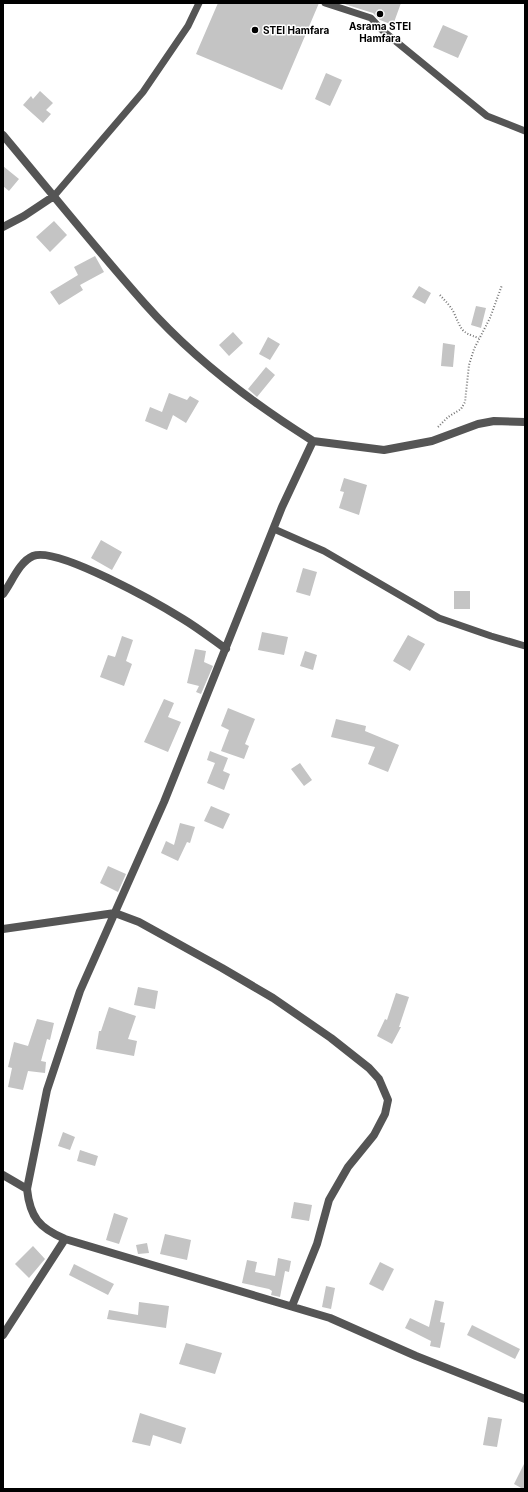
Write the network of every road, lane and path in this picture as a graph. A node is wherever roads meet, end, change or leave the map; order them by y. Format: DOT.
graph roads {
  1 [pos="199,3"];
  2 [pos="326,3"];
  3 [pos="525,131"];
  4 [pos="3,135"];
  5 [pos="54,196"];
  6 [pos="3,227"];
  7 [pos="502,285"];
  8 [pos="440,296"];
  9 [pos="479,338"];
  10 [pos="525,422"];
  11 [pos="313,441"];
  12 [pos="432,441"];
  13 [pos="274,529"];
  14 [pos="3,594"];
  15 [pos="525,646"];
  16 [pos="226,649"];
  17 [pos="115,913"];
  18 [pos="3,929"];
  19 [pos="3,1176"];
  20 [pos="28,1189"];
  21 [pos="64,1239"];
  22 [pos="292,1306"];
  23 [pos="3,1335"];
  24 [pos="525,1399"];
  1 -- 5 [label="lane"];
  2 -- 3 [label="lane"];
  4 -- 5 [label="street"];
  5 -- 6 [label="street"];
  5 -- 11 [label="street"];
  7 -- 9 [label="path"];
  8 -- 9 [label="path"];
  9 -- 12 [label="path"];
  10 -- 12 [label="street"];
  11 -- 12 [label="street"];
  11 -- 13 [label="street"];
  13 -- 15 [label="lane"];
  13 -- 16 [label="street"];
  14 -- 16 [label="street"];
  16 -- 17 [label="street"];
  17 -- 18 [label="street"];
  17 -- 20 [label="street"];
  17 -- 22 [label="street"];
  19 -- 20 [label="street"];
  20 -- 21 [label="street"];
  21 -- 22 [label="street"];
  21 -- 23 [label="street"];
  22 -- 24 [label="street"];
}
